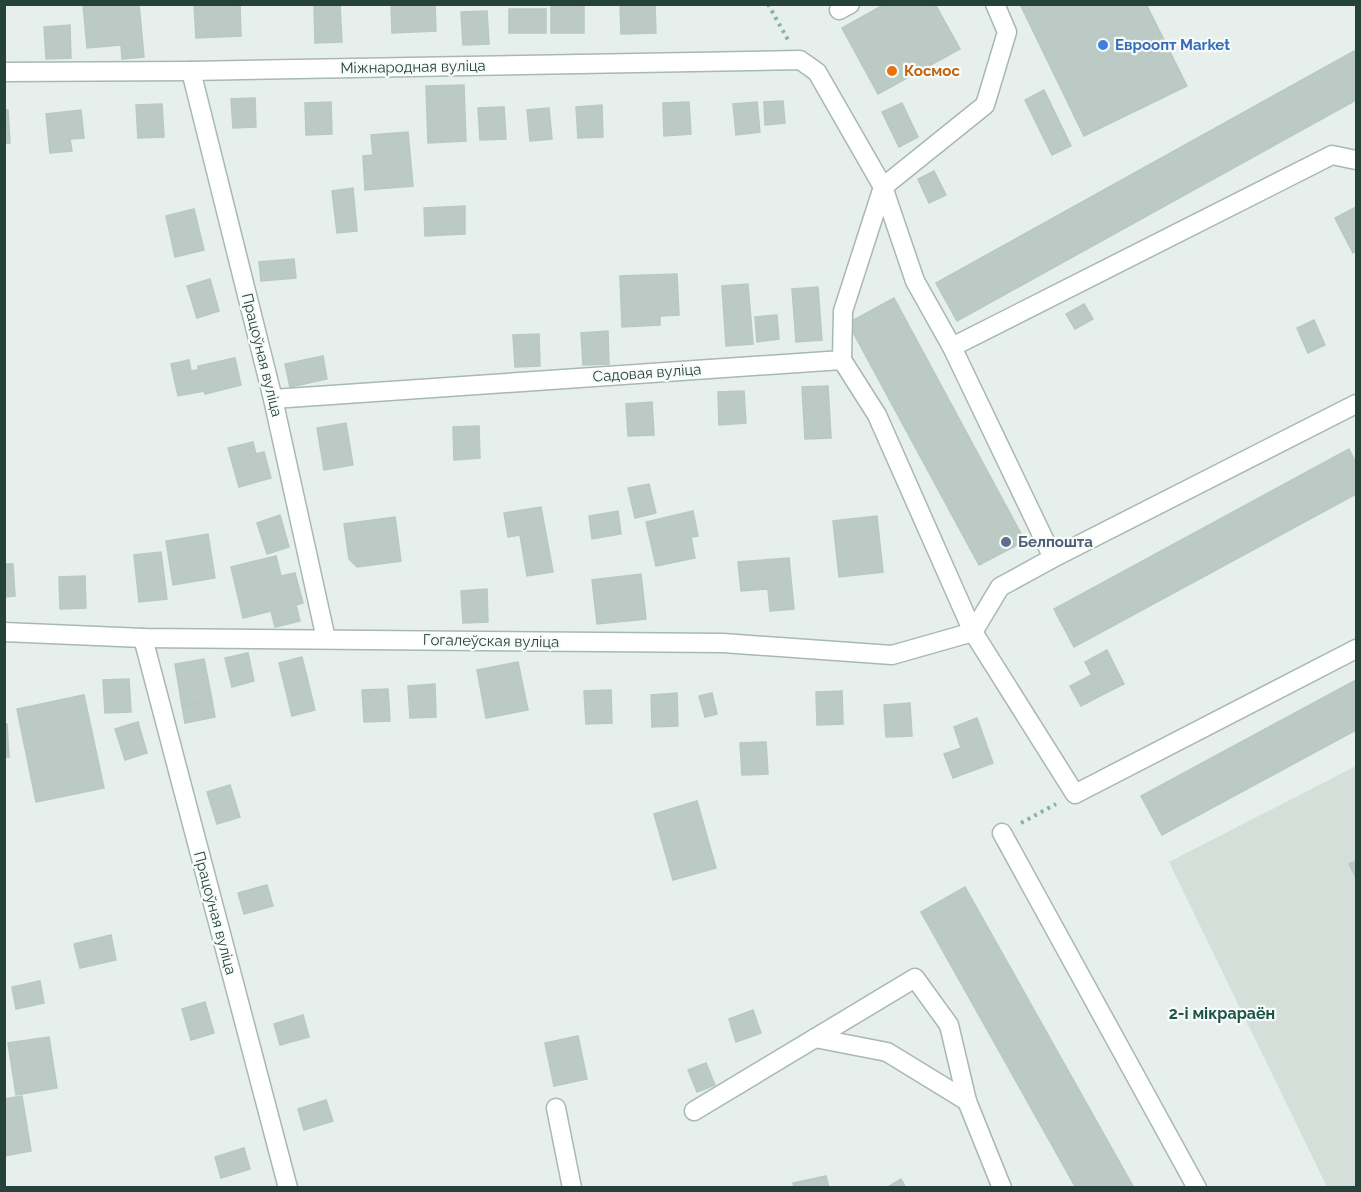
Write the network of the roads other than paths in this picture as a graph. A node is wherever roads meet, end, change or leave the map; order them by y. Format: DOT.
graph roads {
  1 [pos="995,4"];
  2 [pos="191,71"];
  3 [pos="4,72"];
  4 [pos="1356,160"];
  5 [pos="883,188"];
  6 [pos="952,347"];
  7 [pos="842,360"];
  8 [pos="273,399"];
  9 [pos="1356,404"];
  10 [pos="1053,558"];
  11 [pos="4,632"];
  12 [pos="973,632"];
  13 [pos="143,638"];
  14 [pos="326,639"];
  15 [pos="1356,649"];
  16 [pos="1002,833"];
  17 [pos="815,1038"];
  18 [pos="967,1101"];
  19 [pos="556,1108"];
  20 [pos="694,1111"];
  21 [pos="288,1188"];
  22 [pos="572,1188"];
  23 [pos="1002,1188"];
  24 [pos="1197,1188"];
  1 -- 5 [label="street"];
  2 -- 3 [label="street, Міжнародная вуліца"];
  2 -- 5 [label="street, Міжнародная вуліца"];
  2 -- 8 [label="street, Працоўная вуліца"];
  4 -- 6 [label="street"];
  5 -- 6 [label="street"];
  5 -- 7 [label="street"];
  6 -- 10 [label="street"];
  7 -- 8 [label="street, Садовая вуліца"];
  7 -- 12 [label="street"];
  8 -- 14 [label="street, Працоўная вуліца"];
  9 -- 10 [label="street"];
  10 -- 12 [label="street"];
  11 -- 13 [label="street, Гогалеўская вуліца"];
  12 -- 14 [label="street, Гогалеўская вуліца"];
  12 -- 15 [label="street"];
  13 -- 14 [label="street, Гогалеўская вуліца"];
  13 -- 21 [label="street, Працоўная вуліца"];
  16 -- 24 [label="street"];
  17 -- 18 [label="street"];
  17 -- 18 [label="street"];
  17 -- 20 [label="street"];
  18 -- 23 [label="street"];
  19 -- 22 [label="street"];
}
